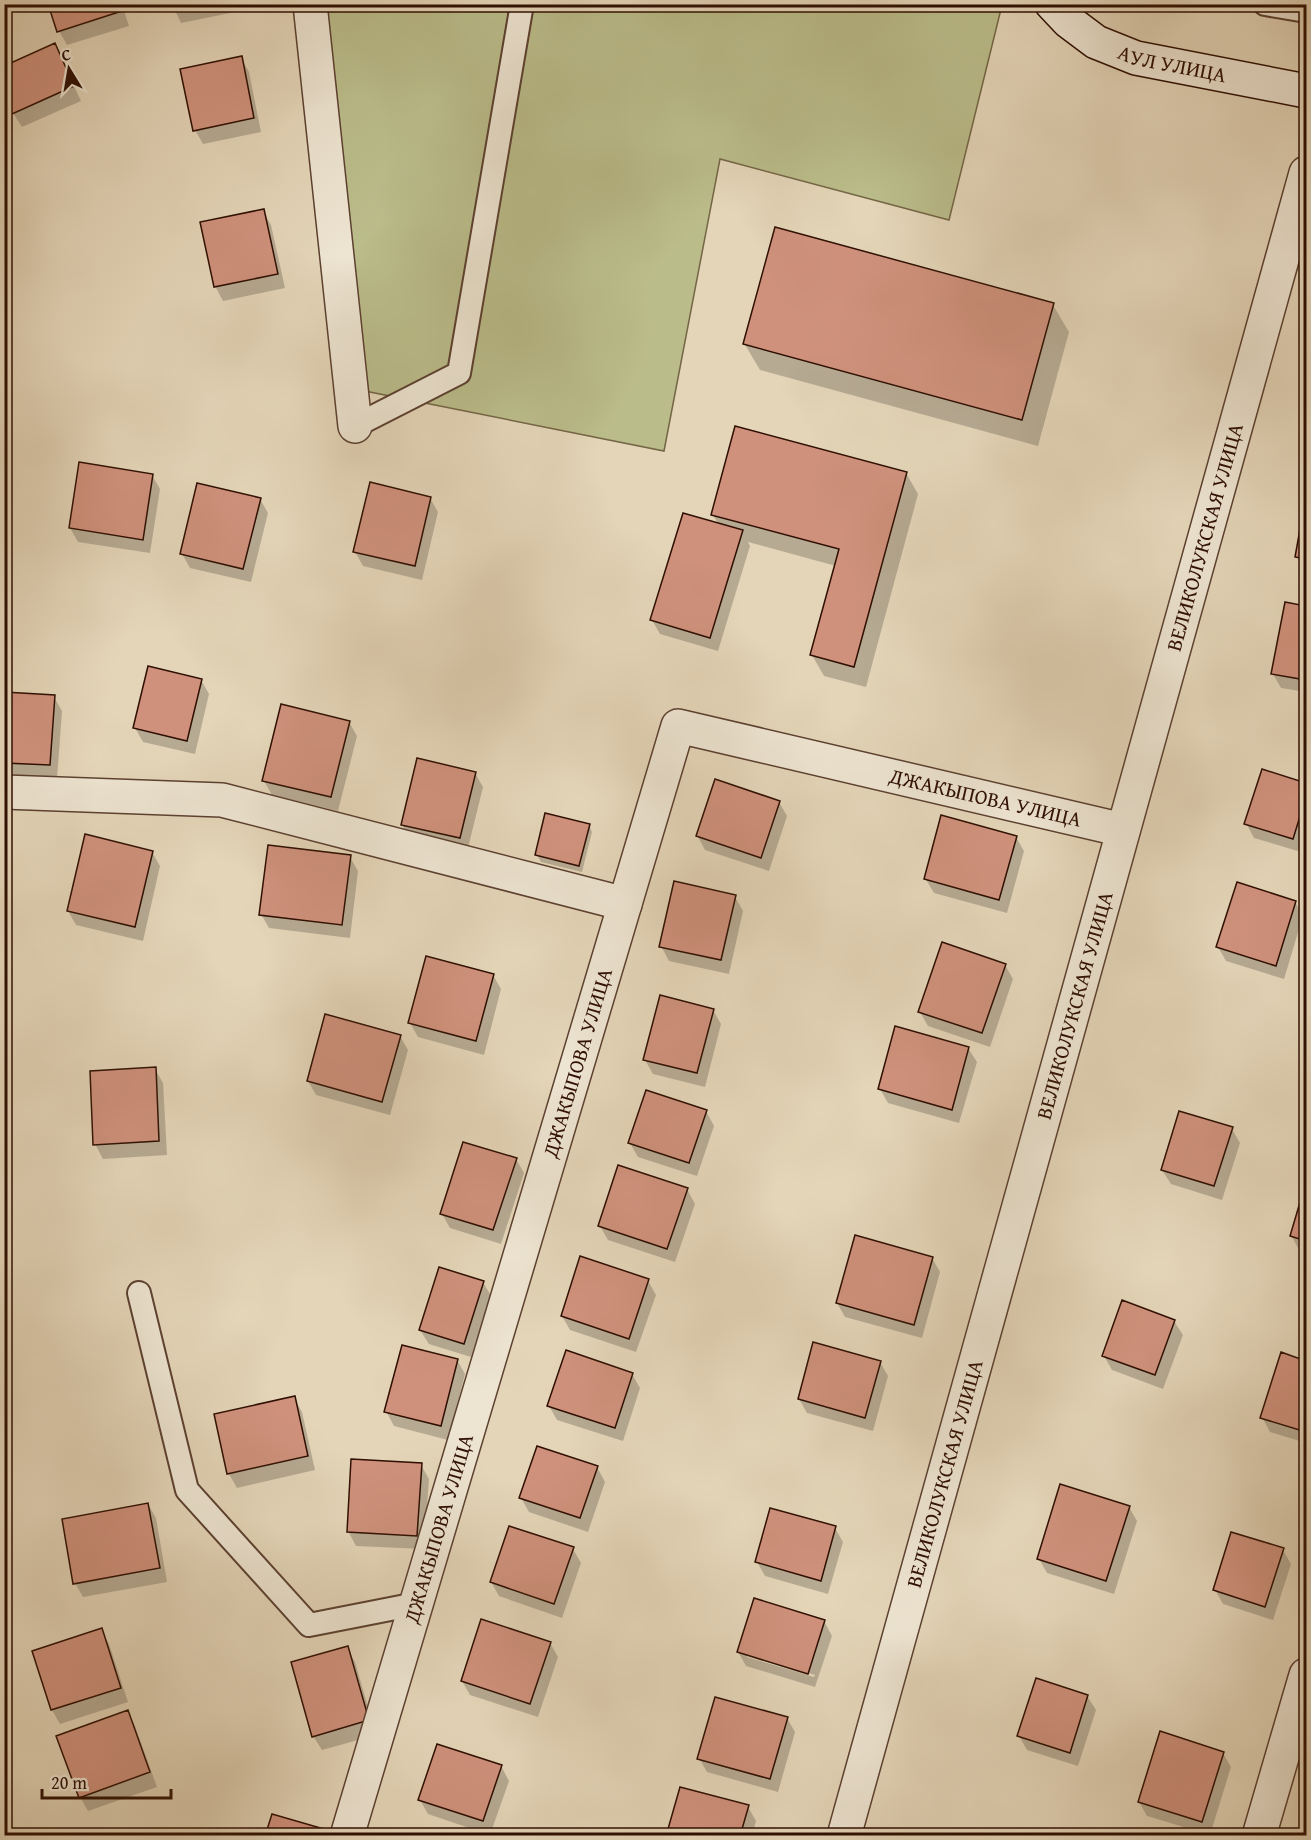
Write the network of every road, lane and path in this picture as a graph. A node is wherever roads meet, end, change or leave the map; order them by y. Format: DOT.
graph roads {
  1 [pos="310,4"];
  2 [pos="522,4"];
  3 [pos="1052,4"];
  4 [pos="1265,4"];
  5 [pos="1306,11"];
  6 [pos="1306,91"];
  7 [pos="1306,173"];
  8 [pos="355,426"];
  9 [pos="4,792"];
  10 [pos="1123,831"];
  11 [pos="625,904"];
  12 [pos="139,1293"];
  13 [pos="416,1604"];
  14 [pos="1306,1675"];
  15 [pos="347,1836"];
  16 [pos="844,1836"];
  17 [pos="1259,1836"];
  1 -- 8 [label="street"];
  2 -- 8 [label="lane"];
  3 -- 6 [label="street, АУЛ УЛИЦА"];
  4 -- 5 [label="lane"];
  7 -- 10 [label="street, ВЕЛИКОЛУКСКАЯ УЛИЦА"];
  9 -- 11 [label="street"];
  10 -- 11 [label="street, ДЖАКЫПОВА УЛИЦА"];
  10 -- 16 [label="street, ВЕЛИКОЛУКСКАЯ УЛИЦА"];
  11 -- 13 [label="street, ДЖАКЫПОВА УЛИЦА"];
  12 -- 13 [label="lane"];
  13 -- 15 [label="street, ДЖАКЫПОВА УЛИЦА"];
  14 -- 17 [label="street"];
}
